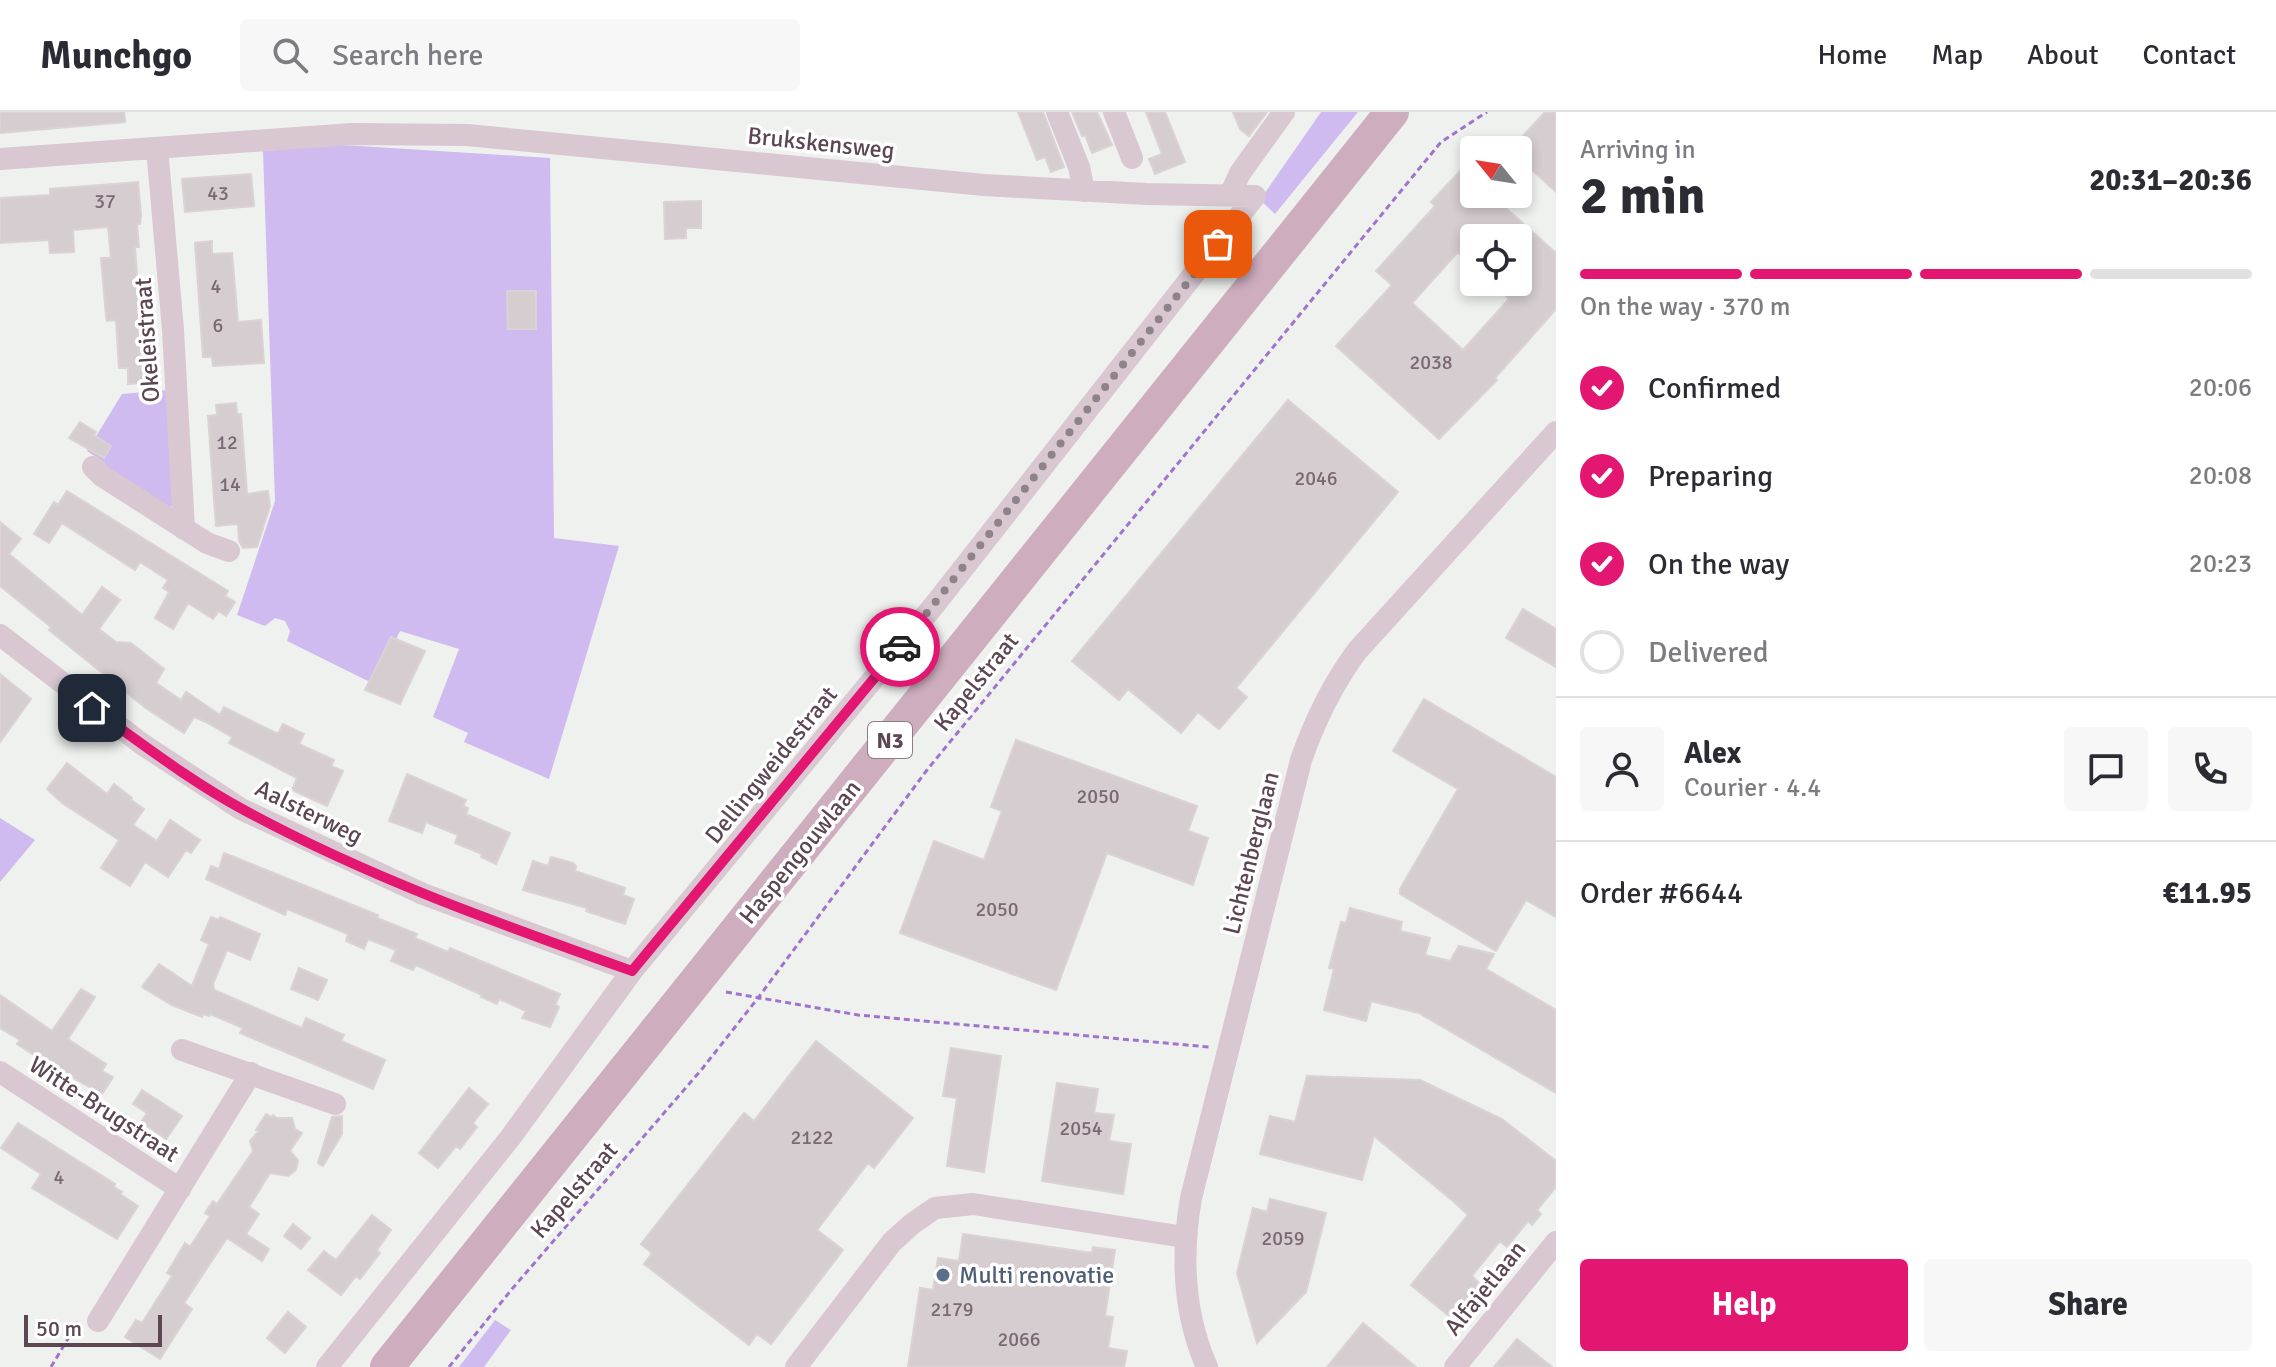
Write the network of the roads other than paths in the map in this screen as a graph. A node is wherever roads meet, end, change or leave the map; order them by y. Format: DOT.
graph roads {
  1 [pos="1057,112"];
  2 [pos="1114,112"];
  3 [pos="1284,112"];
  4 [pos="1392,112"];
  5 [pos="157,148"];
  6 [pos="1132,158"];
  7 [pos="0,159"];
  8 [pos="1084,191"];
  9 [pos="1230,195"];
  10 [pos="1255,196"];
  11 [pos="1556,432"];
  12 [pos="93,467"];
  13 [pos="184,529"];
  14 [pos="229,551"];
  15 [pos="0,635"];
  16 [pos="632,971"];
  17 [pos="182,1050"];
  18 [pos="0,1072"];
  19 [pos="251,1073"];
  20 [pos="335,1104"];
  21 [pos="180,1189"];
  22 [pos="1184,1237"];
  23 [pos="1556,1242"];
  24 [pos="98,1321"];
  25 [pos="327,1367"];
  26 [pos="387,1367"];
  27 [pos="796,1367"];
  28 [pos="1207,1367"];
  29 [pos="1455,1367"];
  1 -- 8 [label="street"];
  2 -- 6 [label="street"];
  3 -- 9 [label="street"];
  4 -- 26 [label="main road, Haspengouwlaan / N3"];
  5 -- 7 [label="street, Brukskensweg"];
  5 -- 8 [label="street, Brukskensweg"];
  5 -- 13 [label="street, Okeleistraat"];
  8 -- 9 [label="street, Brukskensweg"];
  9 -- 10 [label="street, Brukskensweg"];
  10 -- 16 [label="street, Dellingweidestraat"];
  11 -- 22 [label="street, Lichtenberglaan"];
  12 -- 13 [label="street"];
  13 -- 14 [label="street"];
  15 -- 16 [label="street, Aalsterweg"];
  16 -- 25 [label="street, Dellingweidestraat"];
  17 -- 19 [label="street"];
  18 -- 21 [label="street, Witte-Brugstraat"];
  19 -- 20 [label="street"];
  19 -- 21 [label="street, Witte-Brugstraat"];
  21 -- 24 [label="street, Witte-Brugstraat"];
  22 -- 27 [label="street"];
  22 -- 28 [label="street, Lichtenberglaan"];
  23 -- 29 [label="street, Alfajetlaan"];
}
